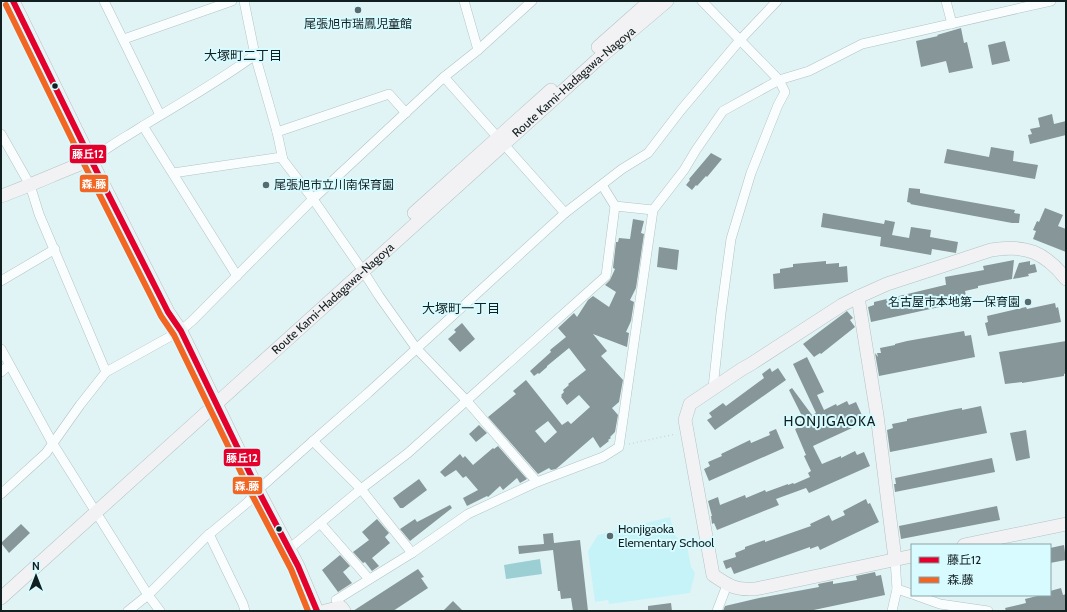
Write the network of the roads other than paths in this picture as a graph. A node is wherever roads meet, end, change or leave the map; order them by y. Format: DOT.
graph roads {
  1 [pos="13,1"];
  2 [pos="104,1"];
  3 [pos="232,1"];
  4 [pos="244,1"];
  5 [pos="464,1"];
  6 [pos="532,1"];
  7 [pos="650,1"];
  8 [pos="667,1"];
  9 [pos="702,1"];
  10 [pos="777,1"];
  11 [pos="946,1"];
  12 [pos="1051,1"];
  13 [pos="952,24"];
  14 [pos="124,39"];
  15 [pos="740,40"];
  16 [pos="478,50"];
  17 [pos="255,55"];
  18 [pos="444,77"];
  19 [pos="779,80"];
  20 [pos="406,113"];
  21 [pos="160,115"];
  22 [pos="143,126"];
  23 [pos="277,132"];
  24 [pos="1,134"];
  25 [pos="501,141"];
  26 [pos="282,157"];
  27 [pos="91,160"];
  28 [pos="173,173"];
  29 [pos="30,185"];
  30 [pos="602,185"];
  31 [pos="1,196"];
  32 [pos="313,199"];
  33 [pos="615,206"];
  34 [pos="653,210"];
  35 [pos="565,213"];
  36 [pos="55,249"];
  37 [pos="361,268"];
  38 [pos="237,276"];
  39 [pos="1066,279"];
  40 [pos="1,281"];
  41 [pos="858,297"];
  42 [pos="180,331"];
  43 [pos="416,348"];
  44 [pos="1,349"];
  45 [pos="9,365"];
  46 [pos="1,372"];
  47 [pos="106,372"];
  48 [pos="713,388"];
  49 [pos="466,400"];
  50 [pos="214,401"];
  51 [pos="313,441"];
  52 [pos="52,444"];
  53 [pos="538,482"];
  54 [pos="361,489"];
  55 [pos="258,490"];
  56 [pos="1,494"];
  57 [pos="94,509"];
  58 [pos="321,524"];
  59 [pos="1066,524"];
  60 [pos="209,534"];
  61 [pos="969,544"];
  62 [pos="289,549"];
  63 [pos="412,553"];
  64 [pos="911,556"];
  65 [pos="895,559"];
  66 [pos="369,579"];
  67 [pos="727,585"];
  68 [pos="1,588"];
  69 [pos="897,589"];
  70 [pos="911,594"];
  71 [pos="148,595"];
  72 [pos="918,596"];
  73 [pos="1,598"];
  74 [pos="342,609"];
  75 [pos="128,611"];
  76 [pos="160,611"];
  77 [pos="245,611"];
  78 [pos="317,611"];
  79 [pos="325,611"];
  80 [pos="717,611"];
  81 [pos="892,611"];
  82 [pos="988,611"];
  1 -- 27 [label="main road"];
  2 -- 14 [label="street"];
  3 -- 14 [label="street"];
  4 -- 17 [label="street"];
  5 -- 16 [label="street"];
  6 -- 16 [label="street"];
  7 -- 25 [label="main road, Route Kami-Hadagawa-Nagoya"];
  8 -- 25 [label="main road, Route Kami-Hadagawa-Nagoya"];
  9 -- 15 [label="street"];
  10 -- 15 [label="street"];
  11 -- 13 [label="street"];
  12 -- 13 [label="street"];
  13 -- 19 [label="street"];
  14 -- 21 [label="street"];
  15 -- 19 [label="street"];
  15 -- 30 [label="street"];
  16 -- 18 [label="street"];
  17 -- 21 [label="street"];
  17 -- 23 [label="street"];
  18 -- 20 [label="street"];
  18 -- 25 [label="street"];
  19 -- 34 [label="street"];
  19 -- 48 [label="street"];
  20 -- 23 [label="street"];
  20 -- 32 [label="street"];
  21 -- 22 [label="street"];
  22 -- 27 [label="street"];
  22 -- 28 [label="street"];
  23 -- 26 [label="street"];
  24 -- 29 [label="street"];
  25 -- 35 [label="street"];
  25 -- 37 [label="main road, Route Kami-Hadagawa-Nagoya"];
  26 -- 28 [label="street"];
  26 -- 32 [label="street"];
  27 -- 29 [label="main road"];
  27 -- 42 [label="main road"];
  28 -- 38 [label="street"];
  29 -- 31 [label="main road"];
  29 -- 36 [label="street"];
  30 -- 33 [label="street"];
  30 -- 35 [label="street"];
  32 -- 37 [label="street"];
  32 -- 38 [label="street"];
  33 -- 34 [label="street"];
  33 -- 49 [label="street"];
  34 -- 53 [label="street"];
  35 -- 43 [label="street"];
  36 -- 40 [label="street"];
  36 -- 47 [label="street"];
  37 -- 43 [label="street"];
  37 -- 50 [label="main road, Route Kami-Hadagawa-Nagoya"];
  38 -- 42 [label="street"];
  39 -- 41 [label="main road"];
  41 -- 48 [label="main road"];
  41 -- 65 [label="main road"];
  42 -- 47 [label="street"];
  42 -- 50 [label="main road"];
  43 -- 49 [label="street"];
  43 -- 51 [label="street"];
  44 -- 45 [label="street"];
  45 -- 46 [label="street"];
  45 -- 52 [label="street"];
  47 -- 52 [label="street"];
  48 -- 67 [label="main road"];
  49 -- 53 [label="street"];
  49 -- 54 [label="street"];
  50 -- 55 [label="main road"];
  50 -- 57 [label="main road, Route Kami-Hadagawa-Nagoya"];
  51 -- 54 [label="street"];
  51 -- 55 [label="street"];
  52 -- 56 [label="street"];
  52 -- 57 [label="street"];
  53 -- 63 [label="street"];
  54 -- 58 [label="street"];
  54 -- 63 [label="street"];
  55 -- 60 [label="street"];
  55 -- 62 [label="main road"];
  57 -- 68 [label="main road, Route Kami-Hadagawa-Nagoya"];
  57 -- 71 [label="street"];
  57 -- 73 [label="main road, Route Kami-Hadagawa-Nagoya"];
  58 -- 62 [label="street"];
  58 -- 66 [label="street"];
  59 -- 61 [label="main road"];
  60 -- 71 [label="street"];
  60 -- 77 [label="street"];
  62 -- 78 [label="main road"];
  63 -- 66 [label="street"];
  64 -- 65 [label="main road"];
  65 -- 67 [label="main road"];
  65 -- 69 [label="street"];
  66 -- 74 [label="street"];
  67 -- 80 [label="street"];
  69 -- 70 [label="street"];
  69 -- 81 [label="street"];
  71 -- 75 [label="street"];
  71 -- 76 [label="street"];
  72 -- 82 [label="street"];
  74 -- 79 [label="main road"];
}
